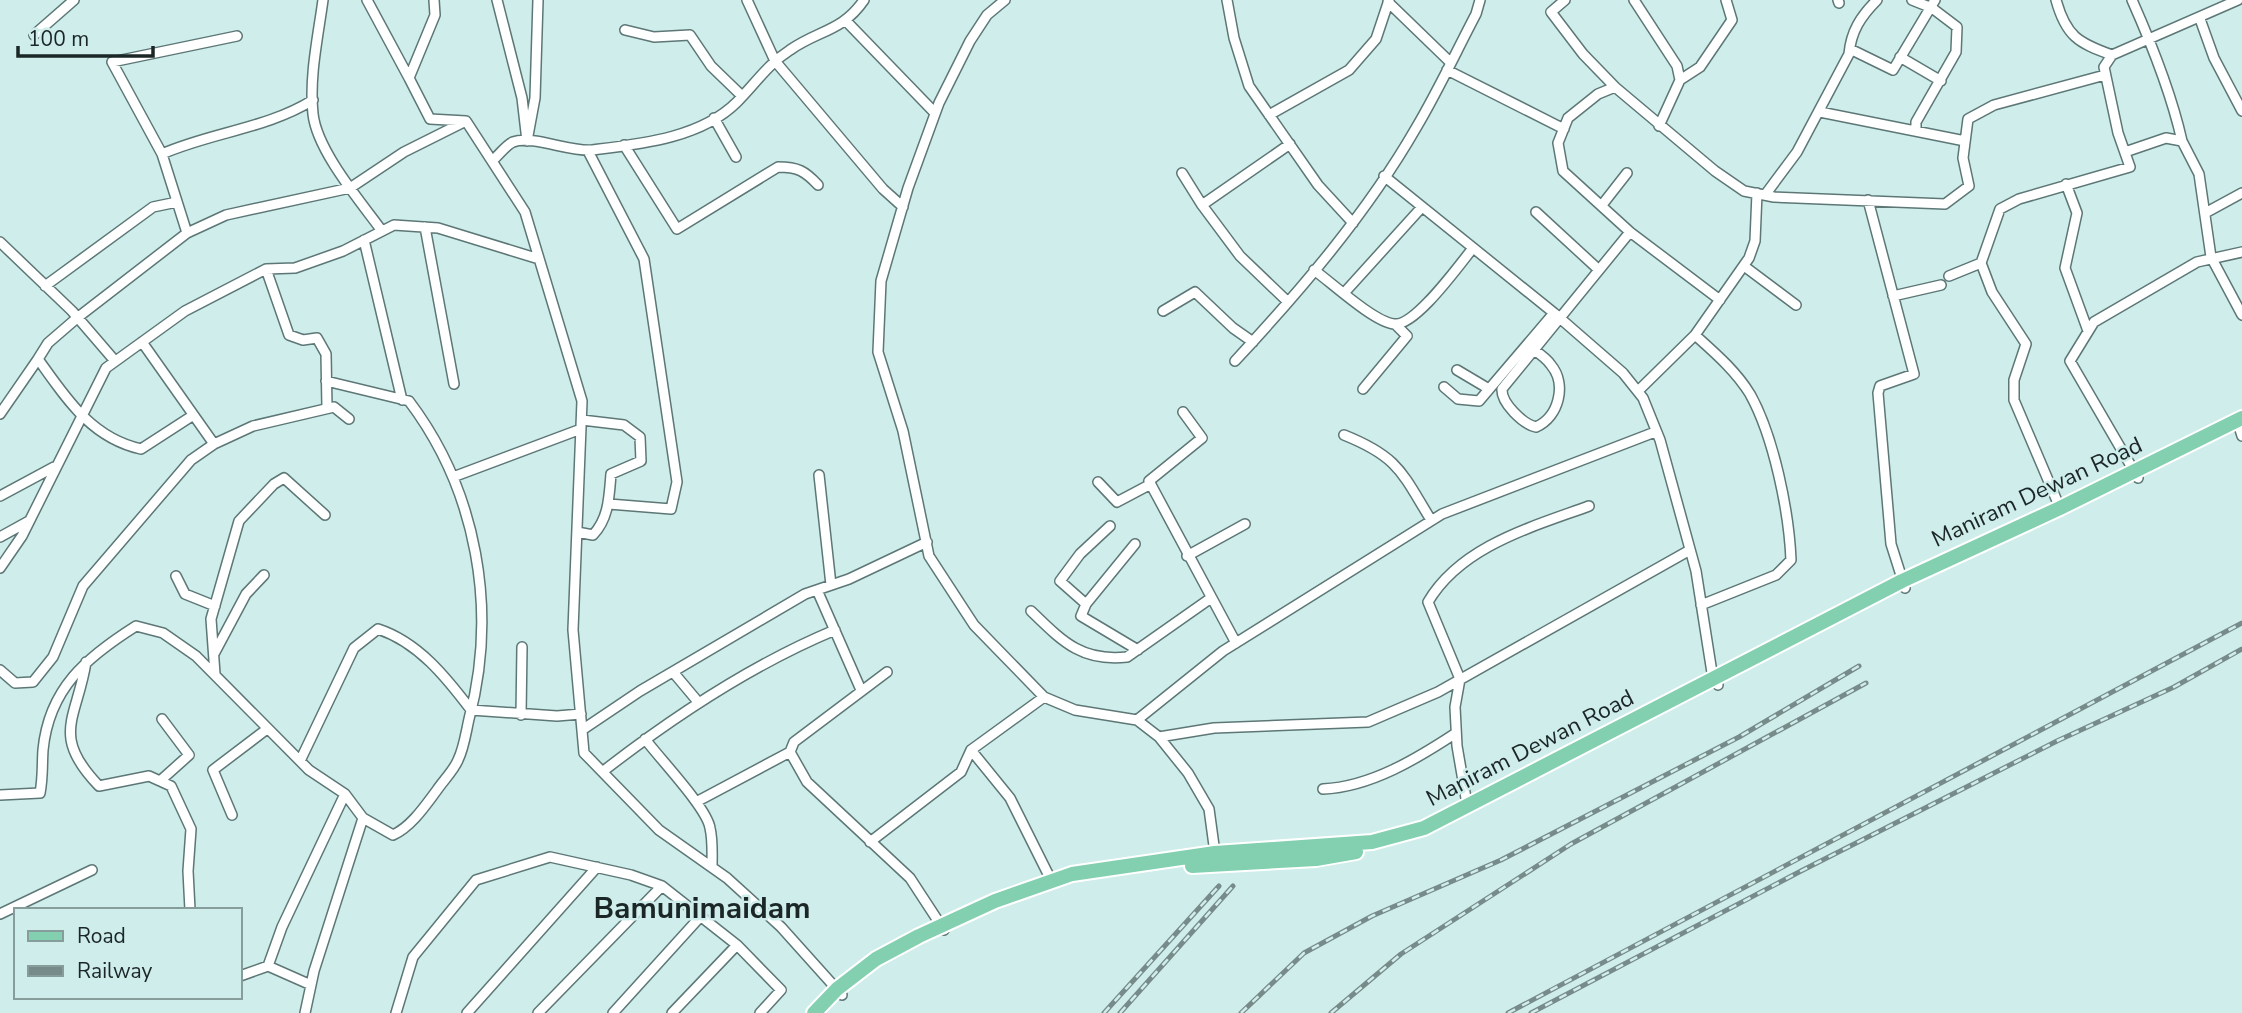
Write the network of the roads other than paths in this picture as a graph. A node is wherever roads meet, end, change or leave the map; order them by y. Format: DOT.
graph roads {
  1 [pos="74,0"];
  2 [pos="323,0"];
  3 [pos="367,0"];
  4 [pos="434,0"];
  5 [pos="497,0"];
  6 [pos="538,0"];
  7 [pos="747,0"];
  8 [pos="863,0"];
  9 [pos="1005,0"];
  10 [pos="1227,0"];
  11 [pos="1480,0"];
  12 [pos="1566,0"];
  13 [pos="1634,0"];
  14 [pos="1726,0"];
  15 [pos="1877,0"];
  16 [pos="1912,0"];
  17 [pos="2056,0"];
  18 [pos="2132,0"];
  19 [pos="2238,0"];
  20 [pos="1389,1"];
  21 [pos="1933,4"];
  22 [pos="2221,4"];
  23 [pos="2200,19"];
  24 [pos="846,21"];
  25 [pos="625,30"];
  26 [pos="34,36"];
  27 [pos="237,36"];
  28 [pos="2150,39"];
  29 [pos="1850,49"];
  30 [pos="2112,55"];
  31 [pos="1900,57"];
  32 [pos="775,61"];
  33 [pos="1449,66"];
  34 [pos="2105,75"];
  35 [pos="409,78"];
  36 [pos="1680,79"];
  37 [pos="1941,81"];
  38 [pos="1615,87"];
  39 [pos="742,96"];
  40 [pos="313,100"];
  41 [pos="2242,111"];
  42 [pos="1820,112"];
  43 [pos="935,113"];
  44 [pos="1269,115"];
  45 [pos="714,118"];
  46 [pos="466,121"];
  47 [pos="1659,126"];
  48 [pos="1564,129"];
  49 [pos="1916,130"];
  50 [pos="527,141"];
  51 [pos="1965,141"];
  52 [pos="2182,141"];
  53 [pos="1290,144"];
  54 [pos="624,145"];
  55 [pos="588,150"];
  56 [pos="2125,152"];
  57 [pos="162,154"];
  58 [pos="736,157"];
  59 [pos="493,160"];
  60 [pos="1182,173"];
  61 [pos="1627,173"];
  62 [pos="1384,176"];
  63 [pos="2066,184"];
  64 [pos="818,185"];
  65 [pos="350,188"];
  66 [pos="2242,193"];
  67 [pos="1761,194"];
  68 [pos="1868,200"];
  69 [pos="177,202"];
  70 [pos="1202,205"];
  71 [pos="1602,205"];
  72 [pos="903,207"];
  73 [pos="1422,207"];
  74 [pos="1536,212"];
  75 [pos="2207,212"];
  76 [pos="1353,223"];
  77 [pos="425,227"];
  78 [pos="382,231"];
  79 [pos="1630,232"];
  80 [pos="187,233"];
  81 [pos="364,240"];
  82 [pos="0,242"];
  83 [pos="1473,248"];
  84 [pos="2242,252"];
  85 [pos="2211,257"];
  86 [pos="539,259"];
  87 [pos="1981,263"];
  88 [pos="1744,266"];
  89 [pos="266,269"];
  90 [pos="1314,270"];
  91 [pos="1599,270"];
  92 [pos="1949,276"];
  93 [pos="1941,285"];
  94 [pos="45,286"];
  95 [pos="1345,292"];
  96 [pos="1893,296"];
  97 [pos="1720,300"];
  98 [pos="1288,302"];
  99 [pos="1796,305"];
  100 [pos="1164,310"];
  101 [pos="2242,315"];
  102 [pos="1557,316"];
  103 [pos="77,318"];
  104 [pos="1396,325"];
  105 [pos="2088,331"];
  106 [pos="1695,335"];
  107 [pos="142,342"];
  108 [pos="1253,342"];
  109 [pos="1534,350"];
  110 [pos="38,359"];
  111 [pos="115,361"];
  112 [pos="1235,362"];
  113 [pos="1457,370"];
  114 [pos="327,381"];
  115 [pos="454,384"];
  116 [pos="1444,387"];
  117 [pos="1363,389"];
  118 [pos="1489,389"];
  119 [pos="1638,391"];
  120 [pos="402,400"];
  121 [pos="327,408"];
  122 [pos="1183,412"];
  123 [pos="0,414"];
  124 [pos="79,416"];
  125 [pos="192,416"];
  126 [pos="349,419"];
  127 [pos="582,424"];
  128 [pos="2240,426"];
  129 [pos="1655,432"];
  130 [pos="1345,435"];
  131 [pos="214,444"];
  132 [pos="55,467"];
  133 [pos="819,475"];
  134 [pos="2135,475"];
  135 [pos="453,477"];
  136 [pos="1098,482"];
  137 [pos="1151,484"];
  138 [pos="0,496"];
  139 [pos="609,504"];
  140 [pos="1589,506"];
  141 [pos="2060,508"];
  142 [pos="325,514"];
  143 [pos="1432,520"];
  144 [pos="29,521"];
  145 [pos="1245,524"];
  146 [pos="1110,526"];
  147 [pos="577,531"];
  148 [pos="0,537"];
  149 [pos="927,542"];
  150 [pos="1135,544"];
  151 [pos="1690,550"];
  152 [pos="1965,555"];
  153 [pos="1187,556"];
  154 [pos="0,568"];
  155 [pos="264,575"];
  156 [pos="176,576"];
  157 [pos="1903,584"];
  158 [pos="831,585"];
  159 [pos="817,590"];
  160 [pos="1211,598"];
  161 [pos="1086,604"];
  162 [pos="1701,605"];
  163 [pos="215,606"];
  164 [pos="1031,611"];
  165 [pos="835,630"];
  166 [pos="1236,643"];
  167 [pos="522,647"];
  168 [pos="1138,650"];
  169 [pos="214,656"];
  170 [pos="86,660"];
  171 [pos="0,670"];
  172 [pos="673,672"];
  173 [pos="887,672"];
  174 [pos="215,674"];
  175 [pos="1460,679"];
  176 [pos="1716,682"];
  177 [pos="861,690"];
  178 [pos="1044,697"];
  179 [pos="699,703"];
  180 [pos="471,710"];
  181 [pos="580,714"];
  182 [pos="521,715"];
  183 [pos="162,719"];
  184 [pos="1137,720"];
  185 [pos="267,729"];
  186 [pos="582,730"];
  187 [pos="1457,733"];
  188 [pos="1159,737"];
  189 [pos="645,739"];
  190 [pos="971,750"];
  191 [pos="790,752"];
  192 [pos="300,761"];
  193 [pos="606,769"];
  194 [pos="160,781"];
  195 [pos="1323,789"];
  196 [pos="345,793"];
  197 [pos="0,795"];
  198 [pos="698,801"];
  199 [pos="1467,804"];
  200 [pos="232,815"];
  201 [pos="363,818"];
  202 [pos="870,842"];
  203 [pos="1215,853"];
  204 [pos="597,867"];
  205 [pos="712,867"];
  206 [pos="92,870"];
  207 [pos="1051,880"];
  208 [pos="662,886"];
  209 [pos="190,908"];
  210 [pos="0,914"];
  211 [pos="701,916"];
  212 [pos="942,928"];
  213 [pos="737,945"];
  214 [pos="268,966"];
  215 [pos="242,975"];
  216 [pos="311,985"];
  217 [pos="839,992"];
  218 [pos="305,1013"];
  219 [pos="396,1013"];
  220 [pos="467,1013"];
  221 [pos="538,1013"];
  222 [pos="613,1013"];
  223 [pos="672,1013"];
  224 [pos="760,1013"];
  225 [pos="814,1013"];
  226 [pos="825,1013"];
  1 -- 26 [label="street"];
  2 -- 40 [label="street"];
  3 -- 35 [label="street"];
  4 -- 35 [label="street"];
  5 -- 50 [label="street"];
  6 -- 50 [label="street"];
  7 -- 32 [label="street"];
  8 -- 24 [label="street"];
  9 -- 43 [label="street"];
  10 -- 44 [label="street"];
  11 -- 33 [label="street"];
  12 -- 38 [label="street"];
  13 -- 36 [label="street"];
  14 -- 36 [label="street"];
  15 -- 29 [label="street"];
  16 -- 21 [label="street"];
  17 -- 30 [label="street"];
  18 -- 28 [label="street"];
  19 -- 22 [label="street"];
  20 -- 33 [label="street"];
  20 -- 44 [label="street"];
  21 -- 31 [label="street"];
  21 -- 37 [label="street"];
  22 -- 23 [label="street"];
  23 -- 28 [label="street"];
  23 -- 41 [label="street"];
  24 -- 32 [label="street"];
  24 -- 43 [label="street"];
  25 -- 39 [label="street"];
  27 -- 57 [label="street"];
  28 -- 30 [label="street"];
  28 -- 52 [label="street"];
  29 -- 31 [label="street"];
  29 -- 42 [label="street"];
  30 -- 34 [label="street"];
  31 -- 37 [label="street"];
  32 -- 39 [label="street"];
  32 -- 72 [label="street"];
  33 -- 48 [label="street"];
  33 -- 62 [label="street"];
  34 -- 51 [label="street"];
  34 -- 56 [label="street"];
  35 -- 46 [label="street"];
  36 -- 47 [label="street"];
  37 -- 49 [label="street"];
  38 -- 47 [label="street"];
  38 -- 48 [label="street"];
  39 -- 45 [label="street"];
  40 -- 57 [label="street"];
  40 -- 65 [label="street"];
  42 -- 49 [label="street"];
  42 -- 67 [label="street"];
  43 -- 72 [label="street"];
  44 -- 53 [label="street"];
  45 -- 54 [label="street"];
  45 -- 58 [label="street"];
  46 -- 59 [label="street"];
  46 -- 65 [label="street"];
  47 -- 67 [label="street"];
  48 -- 71 [label="street"];
  49 -- 51 [label="street"];
  50 -- 55 [label="street"];
  50 -- 59 [label="street"];
  51 -- 68 [label="street"];
  52 -- 56 [label="street"];
  52 -- 75 [label="street"];
  53 -- 70 [label="street"];
  53 -- 76 [label="street"];
  54 -- 55 [label="street"];
  54 -- 64 [label="street"];
  55 -- 139 [label="street"];
  56 -- 63 [label="street"];
  57 -- 69 [label="street"];
  59 -- 86 [label="street"];
  60 -- 70 [label="street"];
  61 -- 71 [label="street"];
  62 -- 73 [label="street"];
  62 -- 76 [label="street"];
  63 -- 87 [label="street"];
  63 -- 105 [label="street"];
  65 -- 78 [label="street"];
  65 -- 80 [label="street"];
  66 -- 75 [label="street"];
  67 -- 68 [label="street"];
  67 -- 88 [label="street"];
  68 -- 96 [label="street"];
  69 -- 80 [label="street"];
  69 -- 94 [label="street"];
  70 -- 98 [label="street"];
  71 -- 79 [label="street"];
  72 -- 149 [label="street"];
  73 -- 83 [label="street"];
  73 -- 95 [label="street"];
  74 -- 91 [label="street"];
  75 -- 85 [label="street"];
  76 -- 90 [label="street"];
  77 -- 78 [label="street"];
  77 -- 86 [label="street"];
  77 -- 115 [label="street"];
  78 -- 81 [label="street"];
  79 -- 91 [label="street"];
  79 -- 97 [label="street"];
  80 -- 103 [label="street"];
  81 -- 89 [label="street"];
  81 -- 120 [label="street"];
  82 -- 94 [label="street"];
  83 -- 102 [label="street"];
  83 -- 104 [label="street"];
  84 -- 85 [label="street"];
  85 -- 101 [label="street"];
  85 -- 105 [label="street"];
  86 -- 127 [label="street"];
  87 -- 92 [label="street"];
  87 -- 141 [label="street"];
  88 -- 97 [label="street"];
  88 -- 99 [label="street"];
  89 -- 107 [label="street"];
  89 -- 114 [label="street"];
  90 -- 95 [label="street"];
  90 -- 98 [label="street"];
  91 -- 102 [label="street"];
  93 -- 96 [label="street"];
  94 -- 103 [label="street"];
  95 -- 104 [label="street"];
  96 -- 157 [label="street"];
  97 -- 106 [label="street"];
  98 -- 108 [label="street"];
  100 -- 108 [label="street"];
  102 -- 109 [label="street"];
  102 -- 118 [label="street"];
  102 -- 119 [label="street"];
  103 -- 110 [label="street"];
  103 -- 111 [label="street"];
  104 -- 117 [label="street"];
  105 -- 134 [label="street"];
  106 -- 119 [label="street"];
  106 -- 162 [label="street"];
  107 -- 111 [label="street"];
  107 -- 125 [label="street"];
  108 -- 112 [label="street"];
  109 -- 109 [label="street"];
  110 -- 123 [label="street"];
  110 -- 124 [label="street"];
  111 -- 124 [label="street"];
  113 -- 118 [label="street"];
  114 -- 120 [label="street"];
  114 -- 121 [label="street"];
  116 -- 118 [label="street"];
  119 -- 129 [label="street"];
  120 -- 135 [label="street"];
  121 -- 126 [label="street"];
  121 -- 131 [label="street"];
  122 -- 137 [label="street"];
  124 -- 125 [label="street"];
  124 -- 132 [label="street"];
  125 -- 131 [label="street"];
  127 -- 135 [label="street"];
  127 -- 139 [label="street"];
  127 -- 147 [label="street"];
  128 -- 134 [label="main road, Maniram Dewan Road"];
  129 -- 143 [label="street"];
  129 -- 151 [label="street"];
  130 -- 143 [label="street"];
  131 -- 171 [label="street"];
  132 -- 138 [label="street"];
  132 -- 144 [label="street"];
  133 -- 158 [label="street"];
  134 -- 141 [label="main road, Maniram Dewan Road"];
  134 -- 152 [label="main road, Maniram Dewan Road"];
  135 -- 180 [label="street"];
  136 -- 137 [label="street"];
  137 -- 153 [label="street"];
  139 -- 147 [label="street"];
  140 -- 175 [label="street"];
  141 -- 152 [label="main road, Maniram Dewan Road"];
  142 -- 163 [label="street"];
  143 -- 166 [label="street"];
  144 -- 148 [label="street"];
  144 -- 154 [label="street"];
  145 -- 153 [label="street"];
  146 -- 161 [label="street"];
  147 -- 181 [label="street"];
  149 -- 158 [label="street"];
  149 -- 178 [label="street"];
  150 -- 161 [label="street"];
  151 -- 162 [label="street"];
  151 -- 175 [label="street"];
  152 -- 157 [label="main road, Maniram Dewan Road"];
  153 -- 160 [label="street"];
  155 -- 169 [label="street"];
  156 -- 163 [label="street"];
  157 -- 176 [label="main road, Maniram Dewan Road"];
  158 -- 159 [label="street"];
  159 -- 165 [label="street"];
  159 -- 172 [label="street"];
  160 -- 166 [label="street"];
  160 -- 168 [label="street"];
  161 -- 168 [label="street"];
  162 -- 176 [label="street"];
  163 -- 169 [label="street"];
  164 -- 168 [label="street"];
  165 -- 177 [label="street"];
  165 -- 179 [label="street"];
  166 -- 184 [label="street"];
  167 -- 182 [label="street"];
  169 -- 174 [label="street"];
  170 -- 174 [label="street"];
  170 -- 194 [label="street"];
  170 -- 197 [label="street"];
  172 -- 179 [label="street"];
  172 -- 186 [label="street"];
  173 -- 177 [label="street"];
  174 -- 185 [label="street"];
  175 -- 187 [label="street"];
  175 -- 188 [label="street"];
  176 -- 199 [label="main road, Maniram Dewan Road"];
  176 -- 212 [label="main road, Maniram Dewan Road"];
  177 -- 191 [label="street"];
  178 -- 184 [label="street"];
  178 -- 190 [label="street"];
  179 -- 189 [label="street"];
  180 -- 182 [label="street"];
  180 -- 192 [label="street"];
  180 -- 201 [label="street"];
  181 -- 182 [label="street"];
  181 -- 186 [label="street"];
  183 -- 194 [label="street"];
  184 -- 188 [label="street"];
  185 -- 192 [label="street"];
  185 -- 200 [label="street"];
  186 -- 205 [label="street"];
  187 -- 195 [label="street"];
  187 -- 199 [label="street"];
  188 -- 203 [label="street"];
  189 -- 193 [label="street"];
  189 -- 198 [label="street"];
  190 -- 202 [label="street"];
  190 -- 207 [label="street"];
  191 -- 198 [label="street"];
  191 -- 202 [label="street"];
  192 -- 196 [label="street"];
  194 -- 209 [label="street"];
  196 -- 201 [label="street"];
  196 -- 214 [label="street"];
  198 -- 205 [label="street"];
  199 -- 203 [label="main road, Maniram Dewan Road"];
  201 -- 216 [label="street"];
  202 -- 212 [label="street"];
  203 -- 207 [label="main road, Maniram Dewan Road"];
  204 -- 208 [label="street"];
  204 -- 219 [label="street"];
  204 -- 220 [label="street"];
  205 -- 217 [label="street"];
  206 -- 210 [label="street"];
  207 -- 212 [label="main road, Maniram Dewan Road"];
  208 -- 211 [label="street"];
  208 -- 221 [label="street"];
  211 -- 213 [label="street"];
  211 -- 222 [label="street"];
  212 -- 217 [label="main road, Maniram Dewan Road"];
  213 -- 223 [label="street"];
  213 -- 224 [label="street"];
  214 -- 215 [label="street"];
  214 -- 216 [label="street"];
  216 -- 218 [label="street"];
  217 -- 225 [label="main road, Maniram Dewan Road"];
  217 -- 226 [label="main road, Maniram Dewan Road"];
}
